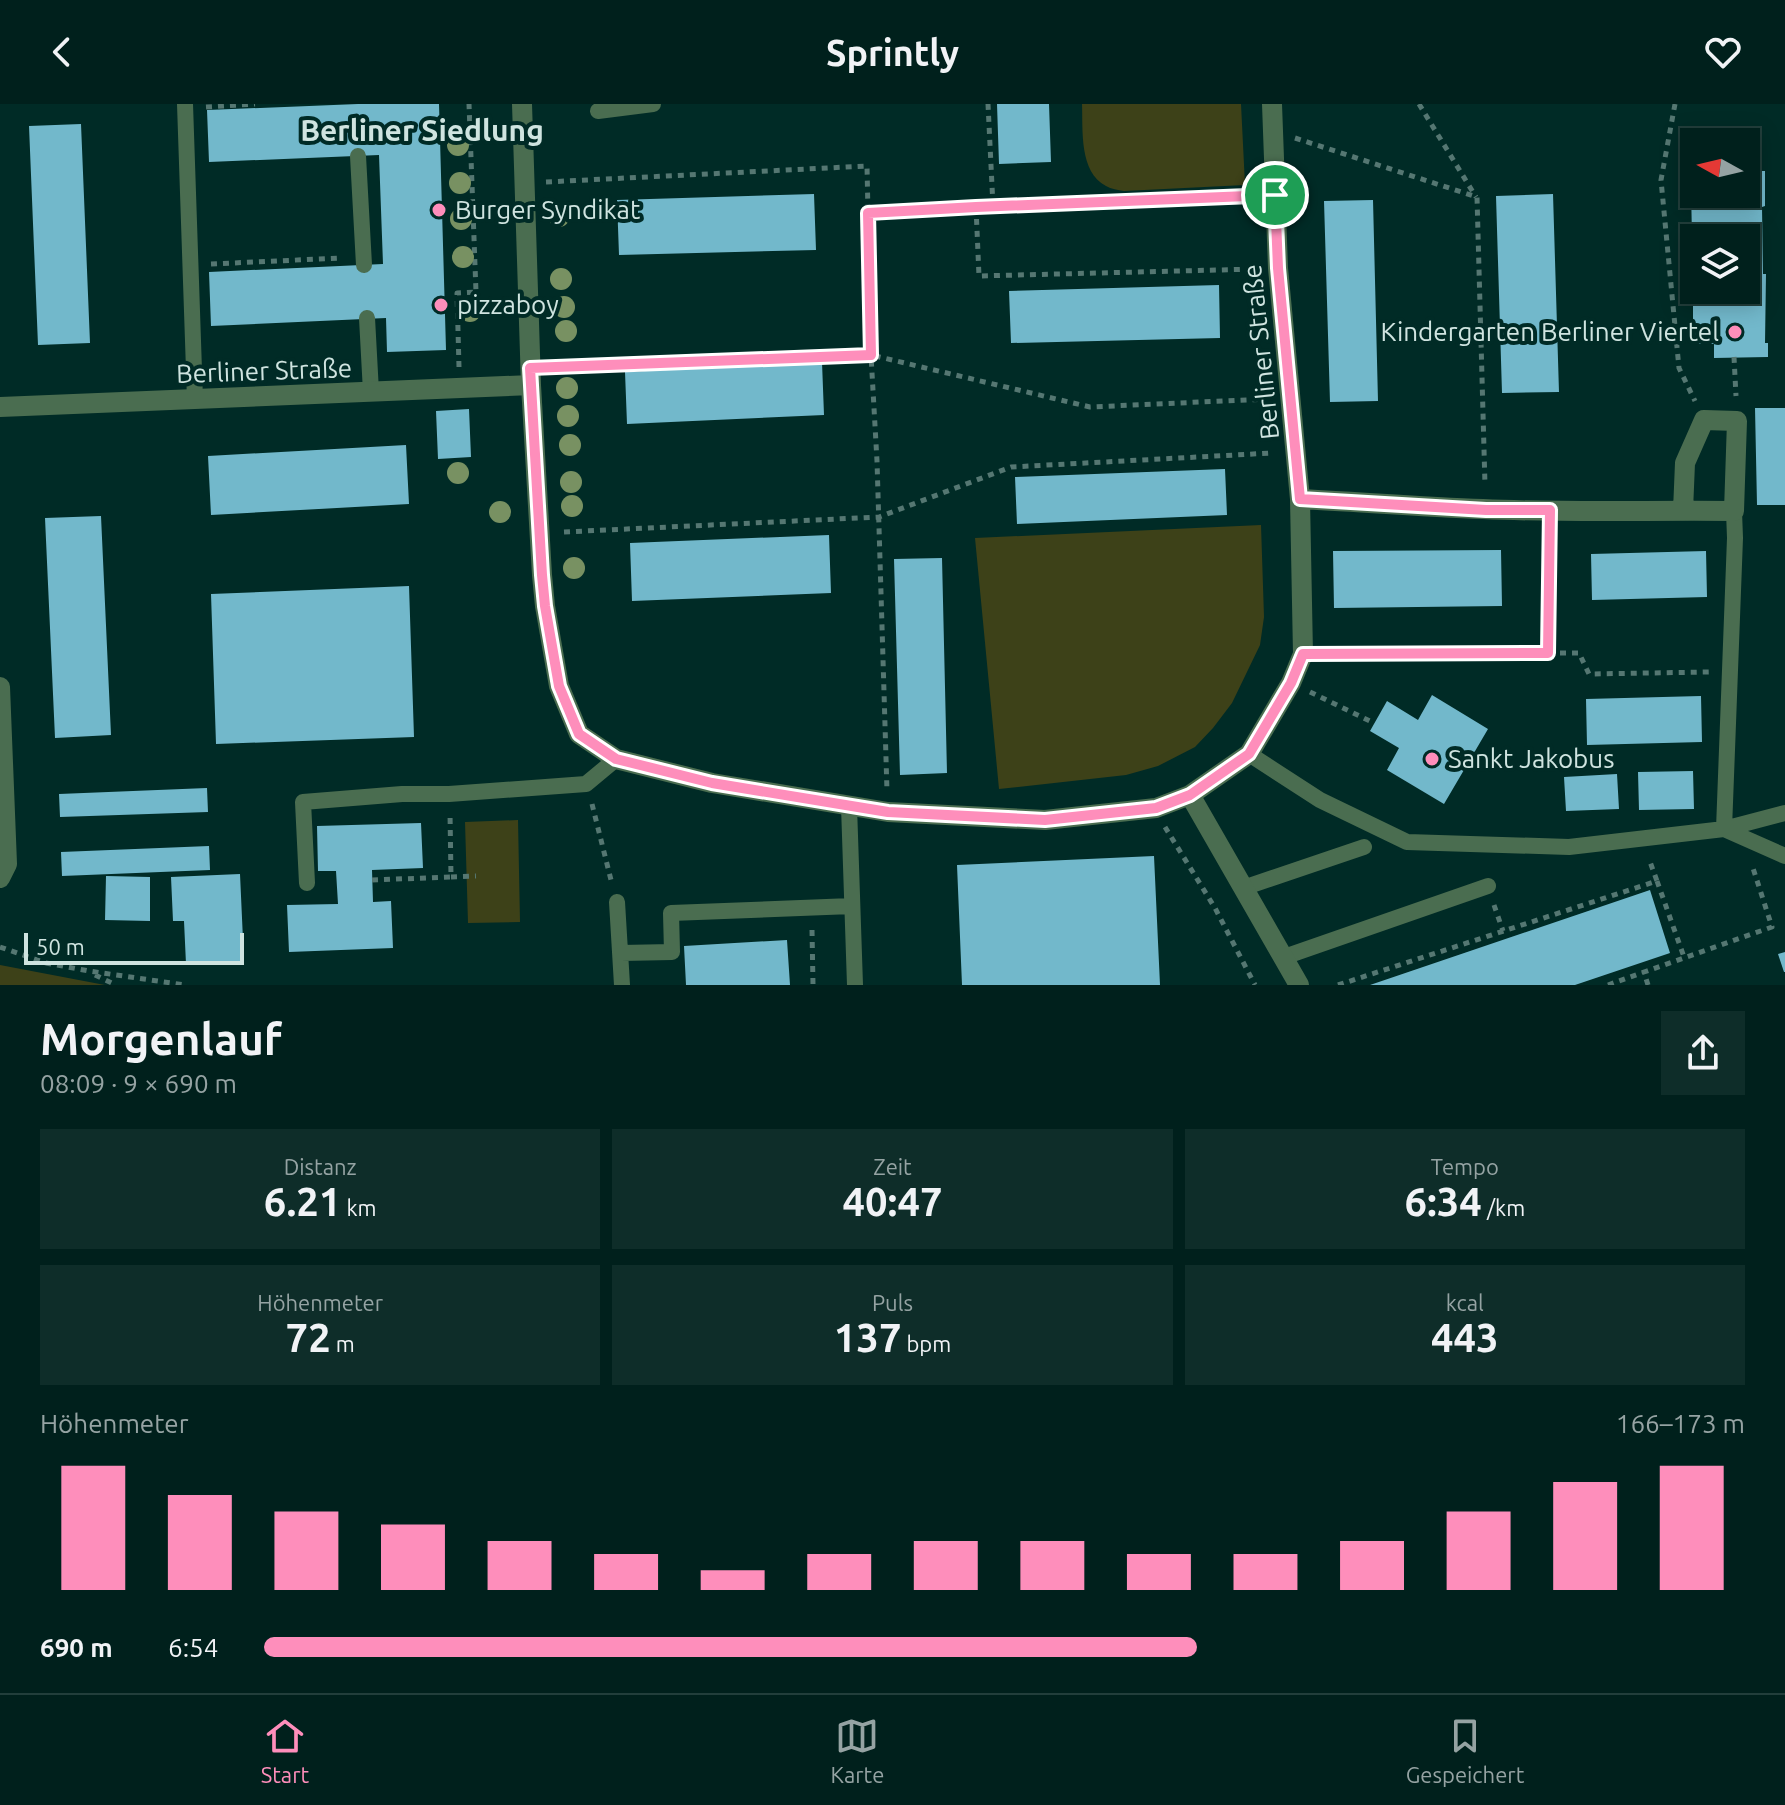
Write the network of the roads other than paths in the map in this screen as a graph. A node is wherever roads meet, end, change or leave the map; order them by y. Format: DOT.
graph roads {
  1 [pos="522,104"];
  2 [pos="653,104"];
  3 [pos="1272,104"];
  4 [pos="185,106"];
  5 [pos="598,111"];
  6 [pos="358,156"];
  7 [pos="364,261"];
  8 [pos="367,318"];
  9 [pos="531,377"];
  10 [pos="371,392"];
  11 [pos="195,400"];
  12 [pos="0,407"];
  13 [pos="1300,499"];
  14 [pos="1683,511"];
  15 [pos="1734,511"];
  16 [pos="0,687"];
  17 [pos="1249,754"];
  18 [pos="616,759"];
  19 [pos="1190,795"];
  20 [pos="849,806"];
  21 [pos="1785,813"];
  22 [pos="1724,829"];
  23 [pos="1364,847"];
  24 [pos="1785,856"];
  25 [pos="0,878"];
  26 [pos="307,883"];
  27 [pos="1488,886"];
  28 [pos="1243,888"];
  29 [pos="617,902"];
  30 [pos="852,906"];
  31 [pos="621,953"];
  32 [pos="1284,957"];
  33 [pos="622,985"];
  34 [pos="855,985"];
  35 [pos="1299,985"];
  1 -- 9 [label="street, Berliner Straße"];
  2 -- 5 [label="lane"];
  3 -- 13 [label="street, Berliner Straße"];
  4 -- 11 [label="lane"];
  6 -- 7 [label="lane"];
  8 -- 10 [label="lane"];
  9 -- 10 [label="street, Berliner Straße"];
  9 -- 18 [label="street, Berliner Straße"];
  10 -- 11 [label="street, Berliner Straße"];
  11 -- 12 [label="street, Berliner Straße"];
  13 -- 14 [label="street"];
  13 -- 17 [label="street, Berliner Straße"];
  14 -- 15 [label="street"];
  14 -- 15 [label="street"];
  15 -- 22 [label="lane"];
  16 -- 25 [label="street"];
  17 -- 19 [label="street, Berliner Straße"];
  17 -- 22 [label="lane"];
  18 -- 20 [label="street, Berliner Straße"];
  18 -- 26 [label="lane"];
  19 -- 20 [label="street, Berliner Straße"];
  19 -- 28 [label="street"];
  20 -- 30 [label="lane"];
  21 -- 22 [label="lane"];
  22 -- 24 [label="lane"];
  23 -- 28 [label="lane"];
  27 -- 32 [label="lane"];
  28 -- 32 [label="street"];
  29 -- 31 [label="lane"];
  30 -- 31 [label="lane"];
  30 -- 34 [label="lane"];
  31 -- 33 [label="lane"];
  32 -- 35 [label="street"];
}
